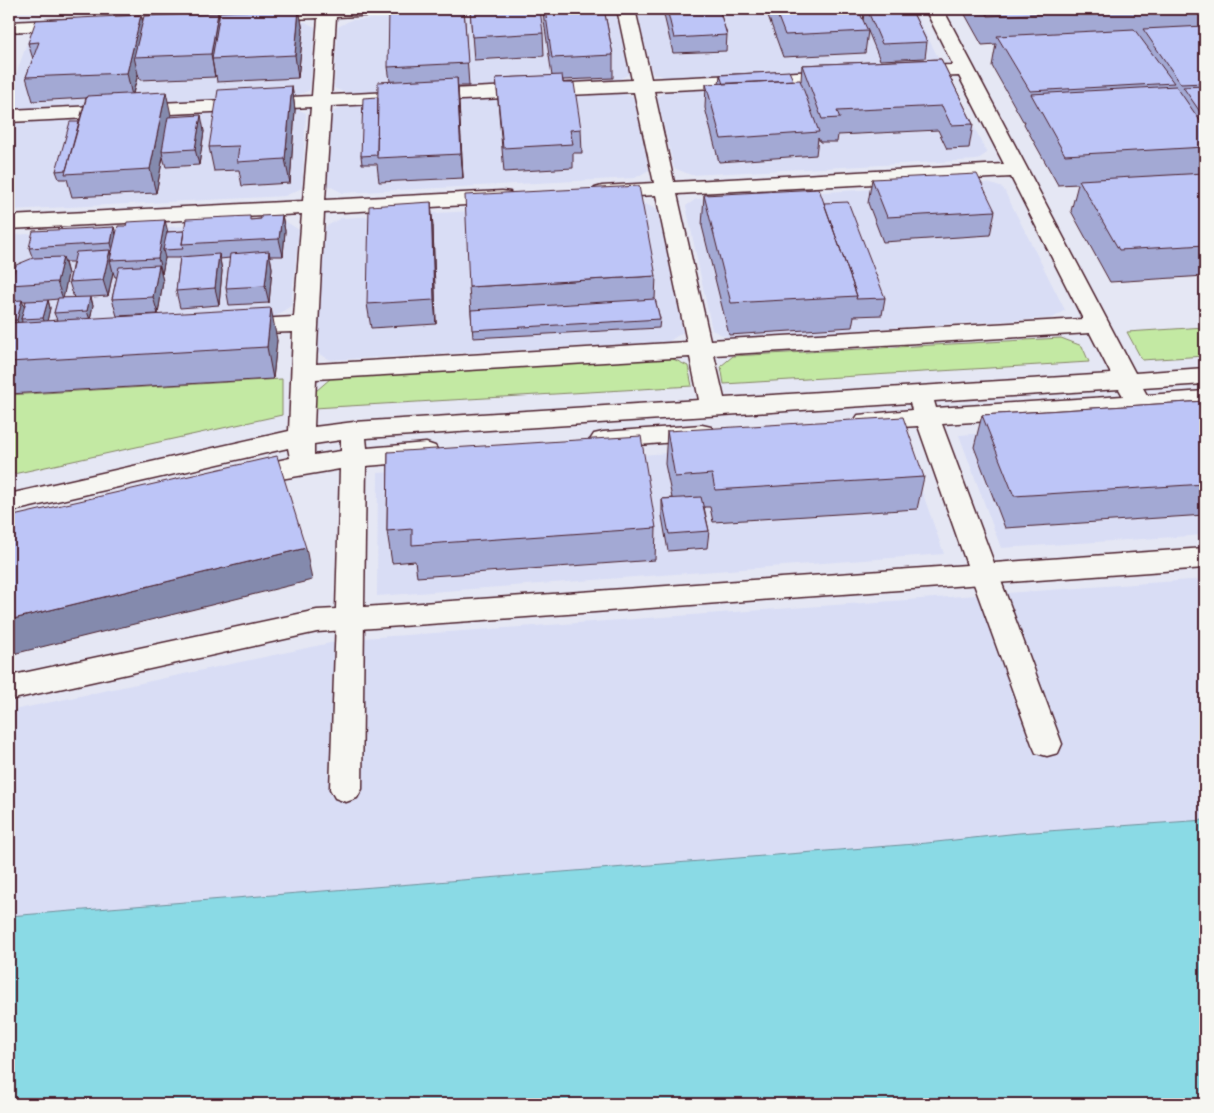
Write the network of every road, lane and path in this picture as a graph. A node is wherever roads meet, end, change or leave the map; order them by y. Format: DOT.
graph roads {
  1 [pos="18,9"];
  2 [pos="401,9"];
  3 [pos="626,9"];
  4 [pos="934,9"];
  5 [pos="328,10"];
  6 [pos="249,16"];
  7 [pos="90,23"];
  8 [pos="10,29"];
  9 [pos="966,70"];
  10 [pos="889,74"];
  11 [pos="859,75"];
  12 [pos="643,86"];
  13 [pos="321,101"];
  14 [pos="9,116"];
  15 [pos="1017,170"];
  16 [pos="667,188"];
  17 [pos="578,193"];
  18 [pos="520,196"];
  19 [pos="314,207"];
  20 [pos="9,223"];
  21 [pos="305,324"];
  22 [pos="1098,325"];
  23 [pos="216,329"];
  24 [pos="700,348"];
  25 [pos="304,372"];
  26 [pos="1205,376"];
  27 [pos="1128,381"];
  28 [pos="1205,399"];
  29 [pos="1139,404"];
  30 [pos="922,406"];
  31 [pos="713,407"];
  32 [pos="847,423"];
  33 [pos="354,430"];
  34 [pos="728,431"];
  35 [pos="301,437"];
  36 [pos="580,441"];
  37 [pos="452,450"];
  38 [pos="353,457"];
  39 [pos="301,464"];
  40 [pos="223,481"];
  41 [pos="9,503"];
  42 [pos="1205,558"];
  43 [pos="984,573"];
  44 [pos="350,619"];
  45 [pos="9,688"];
  46 [pos="1047,744"];
  47 [pos="346,789"];
  1 -- 8 [label="street"];
  2 -- 5 [label="street"];
  3 -- 12 [label="street"];
  4 -- 9 [label="street"];
  5 -- 6 [label="street"];
  5 -- 13 [label="street"];
  7 -- 8 [label="street"];
  9 -- 10 [label="street"];
  9 -- 15 [label="street"];
  11 -- 12 [label="street"];
  12 -- 13 [label="street"];
  12 -- 16 [label="street"];
  13 -- 14 [label="street"];
  13 -- 19 [label="street"];
  15 -- 16 [label="street"];
  15 -- 22 [label="street"];
  16 -- 17 [label="street"];
  16 -- 24 [label="street"];
  18 -- 19 [label="street"];
  19 -- 20 [label="street"];
  19 -- 21 [label="street"];
  21 -- 23 [label="street"];
  21 -- 25 [label="street"];
  22 -- 24 [label="street"];
  22 -- 27 [label="street"];
  24 -- 25 [label="street"];
  24 -- 31 [label="street"];
  25 -- 35 [label="street"];
  26 -- 27 [label="street"];
  27 -- 29 [label="street"];
  27 -- 30 [label="street"];
  28 -- 29 [label="street"];
  29 -- 30 [label="street"];
  30 -- 31 [label="street"];
  30 -- 32 [label="street"];
  30 -- 43 [label="street"];
  31 -- 33 [label="street"];
  33 -- 35 [label="street"];
  33 -- 38 [label="street"];
  34 -- 36 [label="street"];
  35 -- 39 [label="street"];
  35 -- 41 [label="street"];
  37 -- 38 [label="street"];
  38 -- 39 [label="street"];
  38 -- 44 [label="street"];
  39 -- 40 [label="street"];
  42 -- 43 [label="street"];
  43 -- 44 [label="street"];
  43 -- 46 [label="street"];
  44 -- 45 [label="street"];
  44 -- 47 [label="street"];
}
